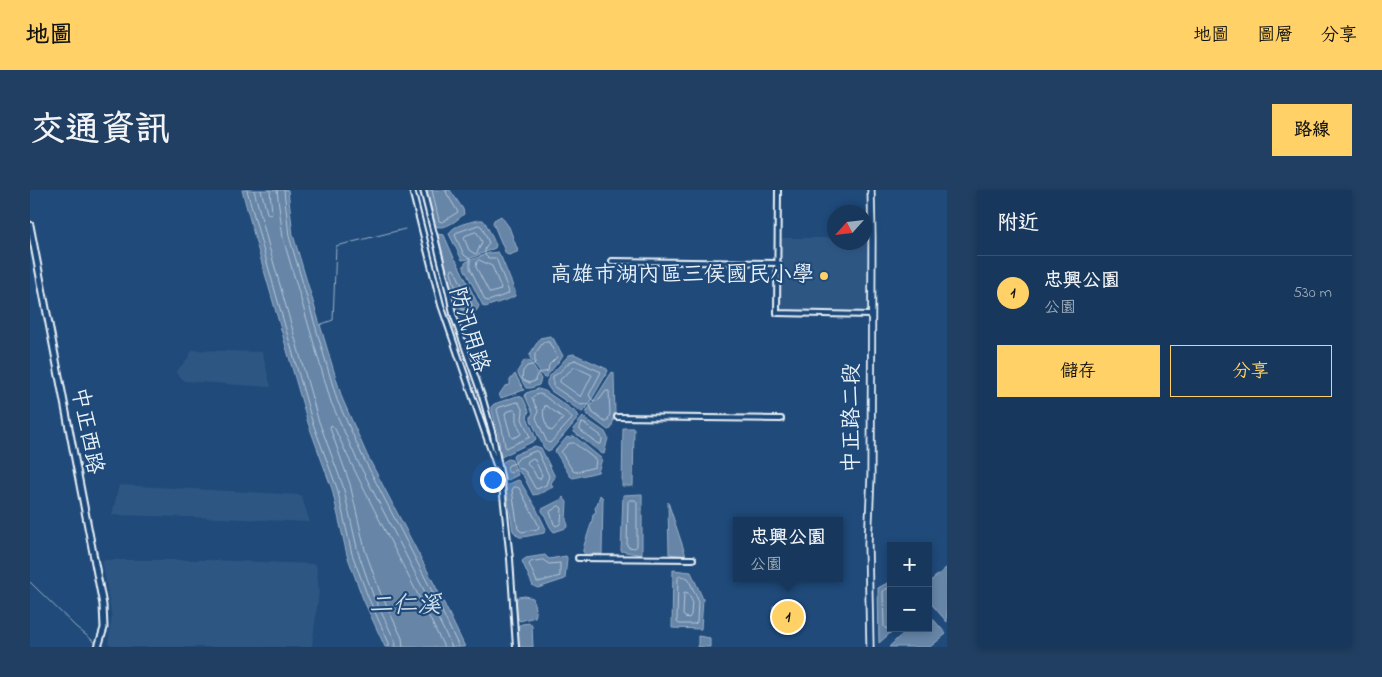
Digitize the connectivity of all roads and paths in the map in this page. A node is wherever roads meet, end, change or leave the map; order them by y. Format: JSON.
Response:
{"nodes":[{"id":1,"x":412,"y":190,"type":"edge"},
{"id":2,"x":423,"y":190,"type":"edge"},
{"id":3,"x":778,"y":190,"type":"edge"},
{"id":4,"x":872,"y":190,"type":"edge"},
{"id":5,"x":30,"y":225,"type":"edge"},
{"id":6,"x":612,"y":261,"type":"dead end"},
{"id":7,"x":778,"y":263,"type":"junction"},
{"id":8,"x":871,"y":314,"type":"junction"},
{"id":9,"x":617,"y":417,"type":"dead end"},
{"id":10,"x":781,"y":419,"type":"dead end"},
{"id":11,"x":501,"y":477,"type":"junction"},
{"id":12,"x":578,"y":558,"type":"dead end"},
{"id":13,"x":693,"y":559,"type":"dead end"},
{"id":14,"x":99,"y":645,"type":"edge"},
{"id":15,"x":516,"y":647,"type":"edge"},
{"id":16,"x":870,"y":647,"type":"edge"}],
"edges":[{"from":1,"to":11,"type":"street","name":"防汛用路"},
{"from":2,"to":11,"type":"street"},
{"from":3,"to":7,"type":"street"},
{"from":4,"to":8,"type":"main road","name":"中正路二段"},
{"from":5,"to":14,"type":"street","name":"中正西路"},
{"from":6,"to":7,"type":"street"},
{"from":7,"to":8,"type":"street"},
{"from":8,"to":16,"type":"main road","name":"中正路二段"},
{"from":9,"to":10,"type":"street"},
{"from":11,"to":15,"type":"street"},
{"from":12,"to":13,"type":"street"}]}
